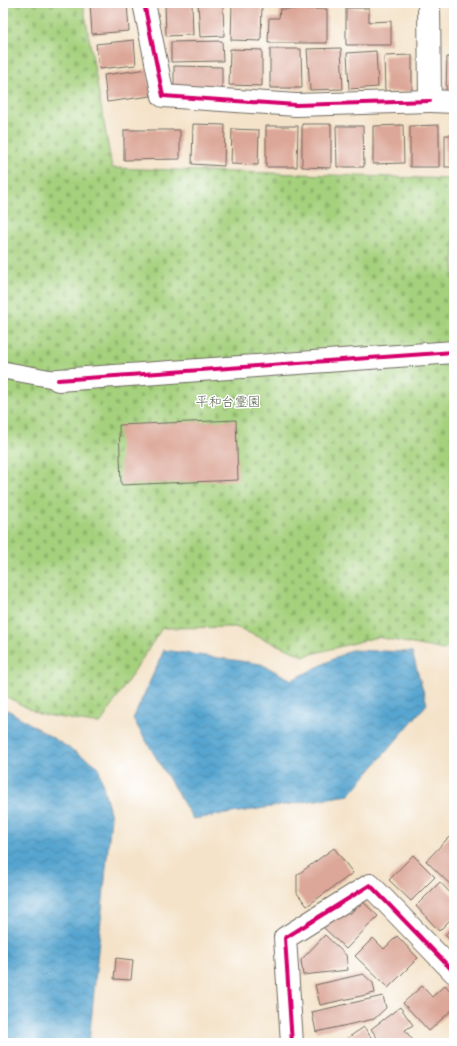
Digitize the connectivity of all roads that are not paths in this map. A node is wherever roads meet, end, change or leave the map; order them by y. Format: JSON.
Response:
{"nodes":[{"id":1,"x":144,"y":3,"type":"edge"},
{"id":2,"x":425,"y":4,"type":"edge"},
{"id":3,"x":430,"y":101,"type":"junction"},
{"id":4,"x":454,"y":102,"type":"edge"},
{"id":5,"x":454,"y":352,"type":"edge"},
{"id":6,"x":3,"y":370,"type":"edge"},
{"id":7,"x":58,"y":380,"type":"joint"},
{"id":8,"x":454,"y":972,"type":"edge"},
{"id":9,"x":292,"y":1043,"type":"edge"}],
"edges":[{"from":1,"to":3,"type":"street"},
{"from":2,"to":3,"type":"street"},
{"from":3,"to":4,"type":"street"},
{"from":5,"to":7,"type":"street"},
{"from":6,"to":7,"type":"lane"},
{"from":8,"to":9,"type":"street"}]}
